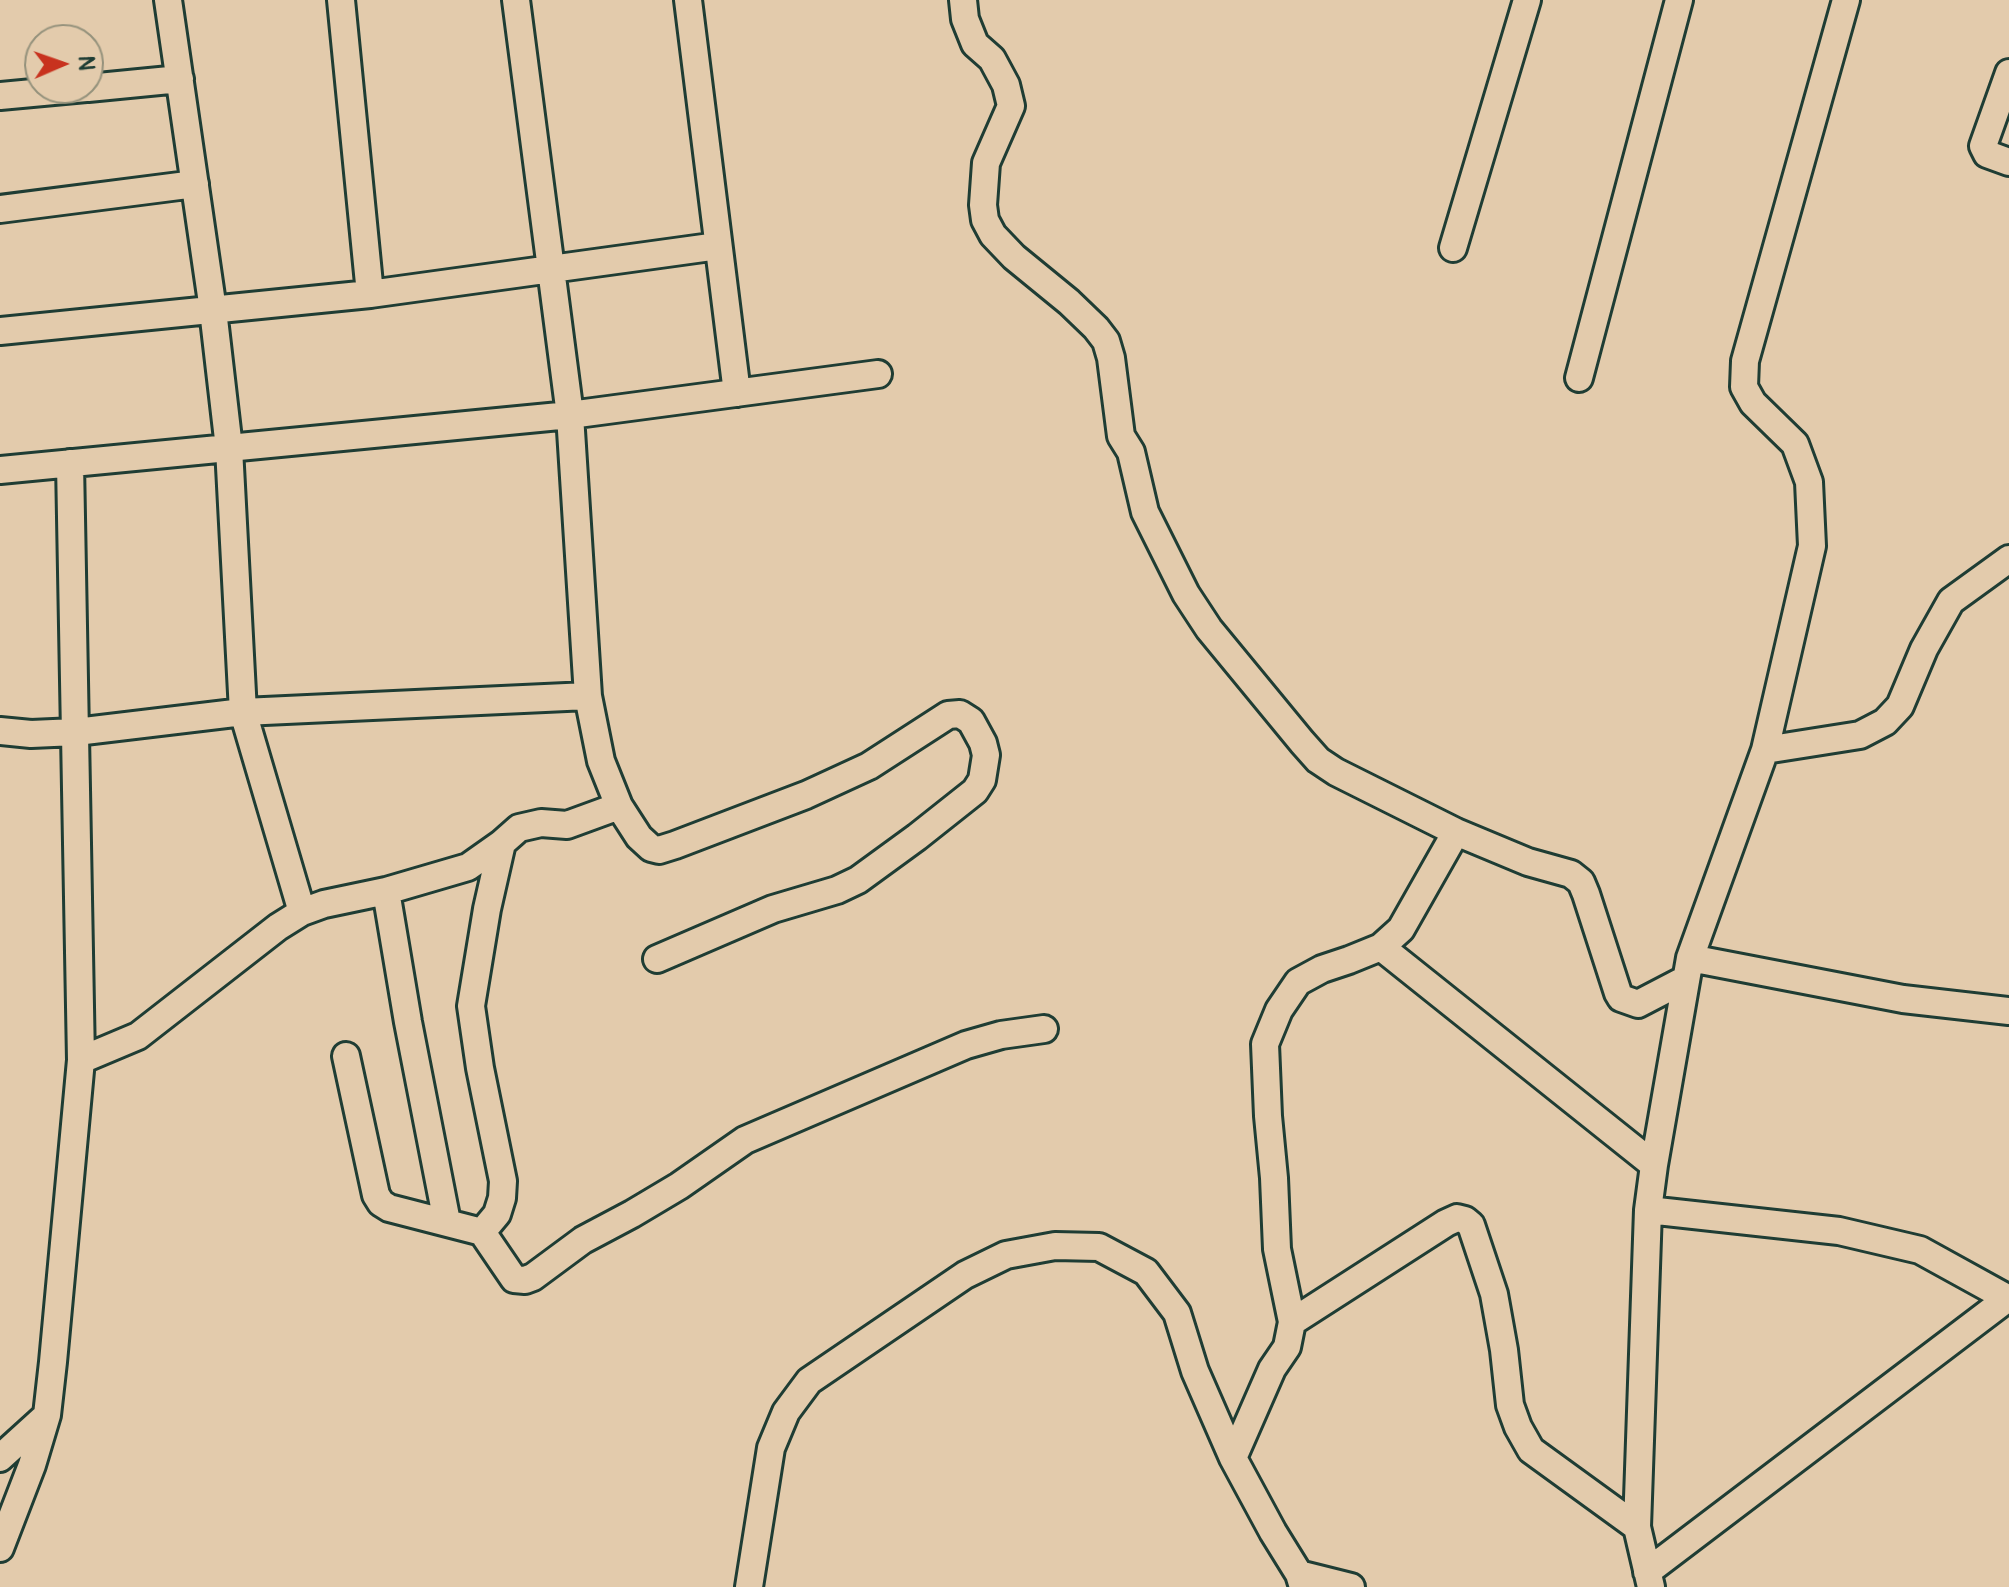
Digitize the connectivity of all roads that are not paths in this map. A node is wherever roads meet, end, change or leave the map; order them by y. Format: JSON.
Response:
{"nodes":[{"id":1,"x":168,"y":0,"type":"edge"},
{"id":2,"x":341,"y":0,"type":"edge"},
{"id":3,"x":516,"y":0,"type":"edge"},
{"id":4,"x":688,"y":0,"type":"edge"},
{"id":5,"x":963,"y":0,"type":"edge"},
{"id":6,"x":1527,"y":0,"type":"edge"},
{"id":7,"x":1679,"y":0,"type":"edge"},
{"id":8,"x":1846,"y":0,"type":"edge"},
{"id":9,"x":2009,"y":73,"type":"edge"},
{"id":10,"x":180,"y":79,"type":"junction"},
{"id":11,"x":104,"y":86,"type":"edge"},
{"id":12,"x":24,"y":94,"type":"edge"},
{"id":13,"x":0,"y":96,"type":"edge"},
{"id":14,"x":2009,"y":162,"type":"edge"},
{"id":15,"x":195,"y":184,"type":"junction"},
{"id":16,"x":0,"y":209,"type":"edge"},
{"id":17,"x":718,"y":246,"type":"junction"},
{"id":18,"x":1453,"y":248,"type":"dead end"},
{"id":19,"x":553,"y":269,"type":"junction"},
{"id":20,"x":370,"y":294,"type":"junction"},
{"id":21,"x":213,"y":310,"type":"junction"},
{"id":22,"x":0,"y":331,"type":"edge"},
{"id":23,"x":878,"y":374,"type":"dead end"},
{"id":24,"x":1579,"y":378,"type":"dead end"},
{"id":25,"x":737,"y":393,"type":"junction"},
{"id":26,"x":570,"y":415,"type":"junction"},
{"id":27,"x":229,"y":448,"type":"junction"},
{"id":28,"x":70,"y":463,"type":"junction"},
{"id":29,"x":0,"y":470,"type":"edge"},
{"id":30,"x":2009,"y":559,"type":"edge"},
{"id":31,"x":588,"y":696,"type":"junction"},
{"id":32,"x":243,"y":712,"type":"junction"},
{"id":33,"x":0,"y":731,"type":"edge"},
{"id":34,"x":76,"y":732,"type":"junction"},
{"id":35,"x":1765,"y":750,"type":"junction"},
{"id":36,"x":619,"y":806,"type":"junction"},
{"id":37,"x":1456,"y":832,"type":"junction"},
{"id":38,"x":502,"y":843,"type":"junction"},
{"id":39,"x":386,"y":891,"type":"junction"},
{"id":40,"x":302,"y":912,"type":"junction"},
{"id":41,"x":1381,"y":947,"type":"junction"},
{"id":42,"x":657,"y":959,"type":"dead end"},
{"id":43,"x":1688,"y":968,"type":"junction"},
{"id":44,"x":2009,"y":1011,"type":"edge"},
{"id":45,"x":1044,"y":1029,"type":"dead end"},
{"id":46,"x":346,"y":1056,"type":"dead end"},
{"id":47,"x":81,"y":1060,"type":"junction"},
{"id":48,"x":1654,"y":1165,"type":"junction"},
{"id":49,"x":1648,"y":1210,"type":"junction"},
{"id":50,"x":447,"y":1222,"type":"junction"},
{"id":51,"x":482,"y":1232,"type":"junction"},
{"id":52,"x":2009,"y":1299,"type":"edge"},
{"id":53,"x":1292,"y":1322,"type":"junction"},
{"id":54,"x":47,"y":1415,"type":"junction"},
{"id":55,"x":0,"y":1458,"type":"edge"},
{"id":56,"x":1233,"y":1458,"type":"junction"},
{"id":57,"x":1637,"y":1527,"type":"junction"},
{"id":58,"x":0,"y":1548,"type":"edge"},
{"id":59,"x":1649,"y":1579,"type":"edge"},
{"id":60,"x":1301,"y":1581,"type":"edge"},
{"id":61,"x":749,"y":1587,"type":"edge"},
{"id":62,"x":1351,"y":1587,"type":"edge"}],
"edges":[{"from":1,"to":10,"type":"street"},
{"from":2,"to":20,"type":"street"},
{"from":3,"to":19,"type":"street"},
{"from":4,"to":17,"type":"street"},
{"from":5,"to":37,"type":"street"},
{"from":6,"to":18,"type":"street"},
{"from":7,"to":24,"type":"street"},
{"from":8,"to":35,"type":"street"},
{"from":9,"to":14,"type":"street"},
{"from":10,"to":11,"type":"street"},
{"from":10,"to":15,"type":"street"},
{"from":12,"to":13,"type":"street"},
{"from":15,"to":16,"type":"street"},
{"from":15,"to":21,"type":"street"},
{"from":17,"to":19,"type":"street"},
{"from":17,"to":25,"type":"street"},
{"from":19,"to":20,"type":"street"},
{"from":19,"to":26,"type":"street"},
{"from":20,"to":21,"type":"street"},
{"from":21,"to":22,"type":"street"},
{"from":21,"to":27,"type":"street"},
{"from":23,"to":25,"type":"street"},
{"from":25,"to":26,"type":"street"},
{"from":26,"to":27,"type":"street"},
{"from":26,"to":31,"type":"street"},
{"from":27,"to":28,"type":"street"},
{"from":27,"to":32,"type":"street"},
{"from":28,"to":29,"type":"street"},
{"from":28,"to":34,"type":"street"},
{"from":30,"to":35,"type":"street"},
{"from":31,"to":32,"type":"street"},
{"from":31,"to":36,"type":"street"},
{"from":32,"to":34,"type":"street"},
{"from":32,"to":40,"type":"street"},
{"from":33,"to":34,"type":"street"},
{"from":34,"to":47,"type":"street"},
{"from":35,"to":43,"type":"street"},
{"from":36,"to":38,"type":"street"},
{"from":36,"to":42,"type":"street"},
{"from":37,"to":41,"type":"street"},
{"from":37,"to":43,"type":"street"},
{"from":38,"to":39,"type":"street"},
{"from":38,"to":51,"type":"street"},
{"from":39,"to":40,"type":"street"},
{"from":39,"to":50,"type":"street"},
{"from":40,"to":47,"type":"street"},
{"from":41,"to":48,"type":"street"},
{"from":41,"to":53,"type":"street"},
{"from":43,"to":44,"type":"street"},
{"from":43,"to":48,"type":"street"},
{"from":45,"to":51,"type":"street"},
{"from":46,"to":50,"type":"street"},
{"from":47,"to":54,"type":"street"},
{"from":48,"to":49,"type":"street"},
{"from":49,"to":52,"type":"street"},
{"from":49,"to":57,"type":"street"},
{"from":50,"to":51,"type":"street"},
{"from":52,"to":59,"type":"street"},
{"from":53,"to":56,"type":"street"},
{"from":53,"to":57,"type":"street"},
{"from":54,"to":55,"type":"street"},
{"from":54,"to":58,"type":"street"},
{"from":56,"to":60,"type":"street"},
{"from":56,"to":61,"type":"street"},
{"from":57,"to":59,"type":"street"},
{"from":60,"to":62,"type":"street"}]}
